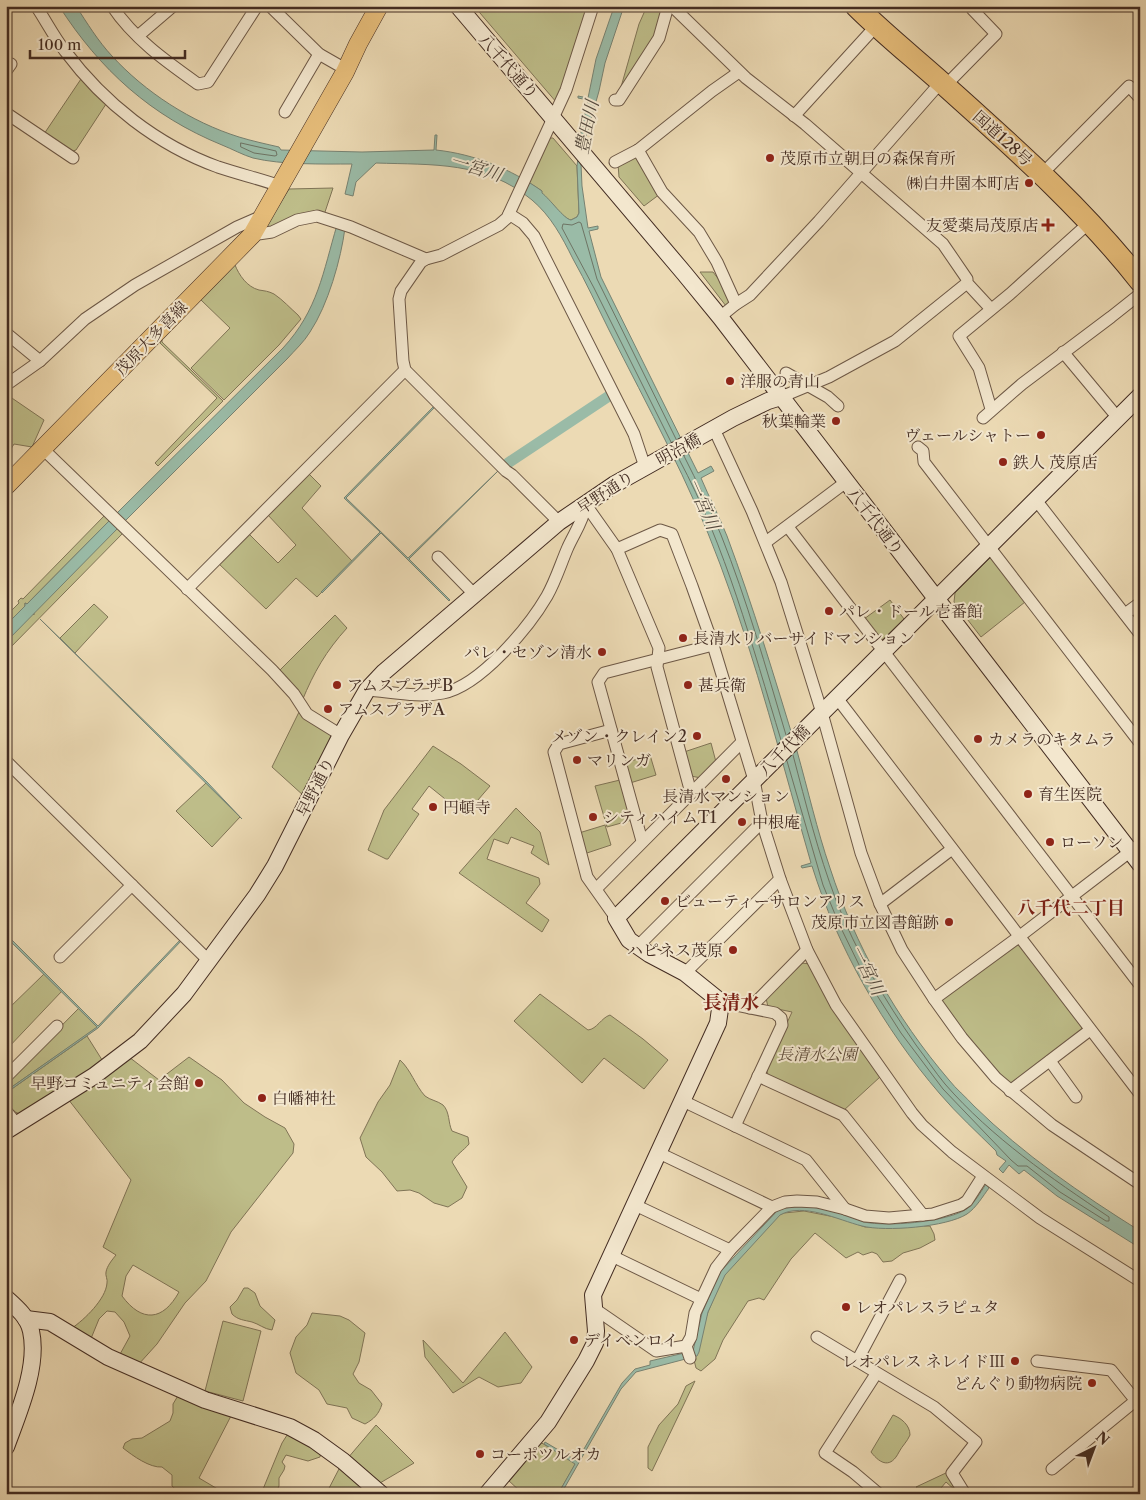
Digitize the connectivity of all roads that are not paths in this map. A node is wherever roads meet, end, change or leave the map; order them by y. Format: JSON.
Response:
{"nodes":[{"id":1,"x":36,"y":6,"type":"edge"},
{"id":2,"x":112,"y":6,"type":"edge"},
{"id":3,"x":173,"y":6,"type":"edge"},
{"id":4,"x":257,"y":6,"type":"edge"},
{"id":5,"x":270,"y":6,"type":"edge"},
{"id":6,"x":369,"y":6,"type":"edge"},
{"id":7,"x":379,"y":6,"type":"edge"},
{"id":8,"x":458,"y":6,"type":"edge"},
{"id":9,"x":592,"y":6,"type":"edge"},
{"id":10,"x":668,"y":6,"type":"edge"},
{"id":11,"x":672,"y":6,"type":"edge"},
{"id":12,"x":856,"y":6,"type":"edge"},
{"id":13,"x":972,"y":9,"type":"dead end"},
{"id":14,"x":876,"y":26,"type":"junction"},
{"id":15,"x":138,"y":36,"type":"junction"},
{"id":16,"x":358,"y":44,"type":"junction"},
{"id":17,"x":319,"y":54,"type":"junction"},
{"id":18,"x":346,"y":70,"type":"junction"},
{"id":19,"x":739,"y":72,"type":"junction"},
{"id":20,"x":943,"y":84,"type":"junction"},
{"id":21,"x":1140,"y":98,"type":"edge"},
{"id":22,"x":615,"y":100,"type":"dead end"},
{"id":23,"x":285,"y":112,"type":"dead end"},
{"id":24,"x":6,"y":114,"type":"edge"},
{"id":25,"x":794,"y":116,"type":"junction"},
{"id":26,"x":557,"y":122,"type":"junction"},
{"id":27,"x":638,"y":150,"type":"junction"},
{"id":28,"x":73,"y":158,"type":"dead end"},
{"id":29,"x":615,"y":162,"type":"dead end"},
{"id":30,"x":862,"y":173,"type":"junction"},
{"id":31,"x":1042,"y":174,"type":"junction"},
{"id":32,"x":282,"y":183,"type":"junction"},
{"id":33,"x":509,"y":213,"type":"junction"},
{"id":34,"x":263,"y":215,"type":"junction"},
{"id":35,"x":1090,"y":222,"type":"junction"},
{"id":36,"x":252,"y":235,"type":"junction"},
{"id":37,"x":426,"y":259,"type":"junction"},
{"id":38,"x":1140,"y":281,"type":"edge"},
{"id":39,"x":967,"y":283,"type":"junction"},
{"id":40,"x":1140,"y":294,"type":"edge"},
{"id":41,"x":736,"y":304,"type":"junction"},
{"id":42,"x":991,"y":309,"type":"junction"},
{"id":43,"x":720,"y":317,"type":"junction"},
{"id":44,"x":6,"y":333,"type":"edge"},
{"id":45,"x":1063,"y":352,"type":"junction"},
{"id":46,"x":40,"y":361,"type":"junction"},
{"id":47,"x":406,"y":370,"type":"junction"},
{"id":48,"x":786,"y":373,"type":"dead end"},
{"id":49,"x":6,"y":385,"type":"edge"},
{"id":50,"x":808,"y":386,"type":"junction"},
{"id":51,"x":1140,"y":396,"type":"edge"},
{"id":52,"x":781,"y":397,"type":"junction"},
{"id":53,"x":838,"y":406,"type":"dead end"},
{"id":54,"x":1118,"y":418,"type":"junction"},
{"id":55,"x":711,"y":431,"type":"junction"},
{"id":56,"x":918,"y":447,"type":"dead end"},
{"id":57,"x":43,"y":449,"type":"junction"},
{"id":58,"x":647,"y":466,"type":"junction"},
{"id":59,"x":846,"y":482,"type":"junction"},
{"id":60,"x":6,"y":486,"type":"edge"},
{"id":61,"x":1036,"y":500,"type":"junction"},
{"id":62,"x":586,"y":505,"type":"junction"},
{"id":63,"x":559,"y":522,"type":"junction"},
{"id":64,"x":788,"y":527,"type":"junction"},
{"id":65,"x":766,"y":542,"type":"junction"},
{"id":66,"x":988,"y":546,"type":"junction"},
{"id":67,"x":617,"y":549,"type":"junction"},
{"id":68,"x":438,"y":557,"type":"dead end"},
{"id":69,"x":187,"y":589,"type":"junction"},
{"id":70,"x":474,"y":594,"type":"junction"},
{"id":71,"x":936,"y":599,"type":"junction"},
{"id":72,"x":1140,"y":603,"type":"edge"},
{"id":73,"x":1125,"y":614,"type":"junction"},
{"id":74,"x":1140,"y":634,"type":"edge"},
{"id":75,"x":713,"y":646,"type":"junction"},
{"id":76,"x":883,"y":652,"type":"junction"},
{"id":77,"x":659,"y":659,"type":"junction"},
{"id":78,"x":367,"y":690,"type":"junction"},
{"id":79,"x":837,"y":698,"type":"junction"},
{"id":80,"x":818,"y":717,"type":"junction"},
{"id":81,"x":611,"y":730,"type":"junction"},
{"id":82,"x":340,"y":735,"type":"junction"},
{"id":83,"x":742,"y":742,"type":"junction"},
{"id":84,"x":1140,"y":744,"type":"edge"},
{"id":85,"x":6,"y":761,"type":"edge"},
{"id":86,"x":758,"y":777,"type":"junction"},
{"id":87,"x":692,"y":793,"type":"junction"},
{"id":88,"x":762,"y":822,"type":"junction"},
{"id":89,"x":642,"y":840,"type":"junction"},
{"id":90,"x":952,"y":849,"type":"junction"},
{"id":91,"x":1137,"y":853,"type":"edge"},
{"id":92,"x":780,"y":879,"type":"junction"},
{"id":93,"x":132,"y":885,"type":"junction"},
{"id":94,"x":596,"y":889,"type":"junction"},
{"id":95,"x":1072,"y":896,"type":"junction"},
{"id":96,"x":880,"y":904,"type":"junction"},
{"id":97,"x":616,"y":918,"type":"junction"},
{"id":98,"x":1020,"y":936,"type":"junction"},
{"id":99,"x":638,"y":946,"type":"junction"},
{"id":100,"x":807,"y":950,"type":"junction"},
{"id":101,"x":60,"y":957,"type":"dead end"},
{"id":102,"x":208,"y":960,"type":"junction"},
{"id":103,"x":685,"y":973,"type":"junction"},
{"id":104,"x":1140,"y":985,"type":"edge"},
{"id":105,"x":934,"y":999,"type":"junction"},
{"id":106,"x":721,"y":1002,"type":"junction"},
{"id":107,"x":750,"y":1008,"type":"junction"},
{"id":108,"x":57,"y":1026,"type":"dead end"},
{"id":109,"x":1090,"y":1030,"type":"junction"},
{"id":110,"x":1050,"y":1061,"type":"junction"},
{"id":111,"x":758,"y":1076,"type":"junction"},
{"id":112,"x":6,"y":1077,"type":"edge"},
{"id":113,"x":1010,"y":1091,"type":"junction"},
{"id":114,"x":1140,"y":1094,"type":"edge"},
{"id":115,"x":1076,"y":1097,"type":"dead end"},
{"id":116,"x":684,"y":1102,"type":"junction"},
{"id":117,"x":10,"y":1122,"type":"edge"},
{"id":118,"x":735,"y":1126,"type":"junction"},
{"id":119,"x":659,"y":1154,"type":"junction"},
{"id":120,"x":983,"y":1176,"type":"junction"},
{"id":121,"x":1140,"y":1184,"type":"edge"},
{"id":122,"x":635,"y":1205,"type":"junction"},
{"id":123,"x":772,"y":1207,"type":"junction"},
{"id":124,"x":845,"y":1209,"type":"junction"},
{"id":125,"x":923,"y":1215,"type":"junction"},
{"id":126,"x":730,"y":1250,"type":"junction"},
{"id":127,"x":612,"y":1256,"type":"junction"},
{"id":128,"x":900,"y":1280,"type":"dead end"},
{"id":129,"x":1140,"y":1280,"type":"edge"},
{"id":130,"x":6,"y":1298,"type":"edge"},
{"id":131,"x":701,"y":1298,"type":"junction"},
{"id":132,"x":595,"y":1309,"type":"junction"},
{"id":133,"x":26,"y":1319,"type":"junction"},
{"id":134,"x":818,"y":1337,"type":"dead end"},
{"id":135,"x":857,"y":1361,"type":"junction"},
{"id":136,"x":1037,"y":1361,"type":"dead end"},
{"id":137,"x":876,"y":1374,"type":"junction"},
{"id":138,"x":1138,"y":1401,"type":"edge"},
{"id":139,"x":6,"y":1447,"type":"edge"},
{"id":140,"x":1052,"y":1469,"type":"dead end"},
{"id":141,"x":1140,"y":1490,"type":"edge"},
{"id":142,"x":878,"y":1493,"type":"edge"},
{"id":143,"x":381,"y":1494,"type":"edge"},
{"id":144,"x":487,"y":1494,"type":"edge"},
{"id":145,"x":965,"y":1494,"type":"edge"},
{"id":146,"x":1135,"y":1494,"type":"edge"}],
"edges":[{"from":1,"to":32,"type":"street"},
{"from":2,"to":15,"type":"street"},
{"from":3,"to":15,"type":"street"},
{"from":4,"to":15,"type":"street"},
{"from":5,"to":17,"type":"street"},
{"from":6,"to":16,"type":"main road"},
{"from":7,"to":16,"type":"main road"},
{"from":8,"to":26,"type":"street","name":"八千代通り"},
{"from":9,"to":26,"type":"street"},
{"from":10,"to":22,"type":"street"},
{"from":11,"to":19,"type":"street"},
{"from":12,"to":14,"type":"highway","name":"国道128号"},
{"from":13,"to":20,"type":"street"},
{"from":14,"to":20,"type":"highway","name":"国道128号"},
{"from":14,"to":25,"type":"street"},
{"from":16,"to":18,"type":"main road"},
{"from":17,"to":18,"type":"street"},
{"from":17,"to":23,"type":"street"},
{"from":18,"to":32,"type":"main road","name":"茂原大多喜線"},
{"from":19,"to":25,"type":"street"},
{"from":19,"to":27,"type":"street"},
{"from":20,"to":30,"type":"street"},
{"from":20,"to":31,"type":"highway","name":"国道128号"},
{"from":21,"to":31,"type":"street"},
{"from":24,"to":28,"type":"street"},
{"from":25,"to":30,"type":"street"},
{"from":26,"to":33,"type":"street"},
{"from":26,"to":43,"type":"street","name":"八千代通り"},
{"from":27,"to":29,"type":"street"},
{"from":27,"to":41,"type":"street"},
{"from":30,"to":39,"type":"street"},
{"from":30,"to":41,"type":"street"},
{"from":31,"to":35,"type":"highway","name":"国道128号"},
{"from":32,"to":34,"type":"main road","name":"茂原大多喜線"},
{"from":33,"to":37,"type":"street"},
{"from":33,"to":58,"type":"street"},
{"from":34,"to":36,"type":"main road","name":"茂原大多喜線"},
{"from":34,"to":46,"type":"street"},
{"from":35,"to":38,"type":"highway","name":"国道128号"},
{"from":35,"to":42,"type":"street"},
{"from":36,"to":37,"type":"street"},
{"from":36,"to":57,"type":"main road","name":"茂原大多喜線"},
{"from":37,"to":47,"type":"street"},
{"from":39,"to":42,"type":"street"},
{"from":39,"to":50,"type":"street"},
{"from":40,"to":45,"type":"street"},
{"from":41,"to":43,"type":"street"},
{"from":42,"to":45,"type":"street"},
{"from":43,"to":52,"type":"street","name":"八千代通り"},
{"from":44,"to":46,"type":"street"},
{"from":45,"to":54,"type":"street"},
{"from":46,"to":49,"type":"street"},
{"from":47,"to":63,"type":"street"},
{"from":47,"to":69,"type":"street"},
{"from":48,"to":50,"type":"street"},
{"from":50,"to":52,"type":"street"},
{"from":50,"to":53,"type":"street"},
{"from":51,"to":54,"type":"street","name":"八千代橋"},
{"from":52,"to":55,"type":"street"},
{"from":52,"to":59,"type":"street","name":"八千代通り"},
{"from":54,"to":61,"type":"street","name":"八千代橋"},
{"from":55,"to":58,"type":"street","name":"明治橋"},
{"from":55,"to":65,"type":"street"},
{"from":56,"to":66,"type":"street"},
{"from":57,"to":60,"type":"main road","name":"茂原大多喜線"},
{"from":57,"to":69,"type":"street"},
{"from":58,"to":62,"type":"street","name":"早野通り"},
{"from":59,"to":64,"type":"street"},
{"from":59,"to":71,"type":"street","name":"八千代通り"},
{"from":61,"to":66,"type":"street","name":"八千代橋"},
{"from":61,"to":73,"type":"street"},
{"from":62,"to":63,"type":"street","name":"早野通り"},
{"from":62,"to":67,"type":"street"},
{"from":62,"to":78,"type":"street"},
{"from":63,"to":70,"type":"street","name":"早野通り"},
{"from":64,"to":65,"type":"street"},
{"from":64,"to":76,"type":"street"},
{"from":65,"to":80,"type":"street"},
{"from":66,"to":71,"type":"street","name":"八千代橋"},
{"from":66,"to":84,"type":"street"},
{"from":67,"to":75,"type":"street"},
{"from":67,"to":77,"type":"street"},
{"from":68,"to":70,"type":"street"},
{"from":69,"to":82,"type":"street"},
{"from":70,"to":78,"type":"street","name":"早野通り"},
{"from":71,"to":76,"type":"street","name":"八千代橋"},
{"from":71,"to":91,"type":"street","name":"八千代通り"},
{"from":72,"to":73,"type":"street"},
{"from":73,"to":74,"type":"street"},
{"from":75,"to":77,"type":"street"},
{"from":75,"to":83,"type":"street"},
{"from":76,"to":79,"type":"street","name":"八千代橋"},
{"from":76,"to":95,"type":"street"},
{"from":77,"to":81,"type":"street"},
{"from":77,"to":87,"type":"street"},
{"from":78,"to":82,"type":"street","name":"早野通り"},
{"from":79,"to":80,"type":"street","name":"八千代橋"},
{"from":79,"to":90,"type":"street"},
{"from":80,"to":86,"type":"street","name":"八千代橋"},
{"from":80,"to":96,"type":"street"},
{"from":81,"to":89,"type":"street"},
{"from":81,"to":94,"type":"street"},
{"from":82,"to":102,"type":"street","name":"早野通り"},
{"from":83,"to":86,"type":"street"},
{"from":83,"to":87,"type":"street"},
{"from":85,"to":93,"type":"street"},
{"from":86,"to":88,"type":"street"},
{"from":86,"to":97,"type":"street","name":"八千代橋"},
{"from":87,"to":89,"type":"street"},
{"from":88,"to":92,"type":"street"},
{"from":88,"to":99,"type":"street"},
{"from":89,"to":94,"type":"street"},
{"from":90,"to":96,"type":"street"},
{"from":90,"to":98,"type":"street"},
{"from":91,"to":95,"type":"street"},
{"from":92,"to":100,"type":"street"},
{"from":92,"to":103,"type":"street"},
{"from":93,"to":101,"type":"street"},
{"from":93,"to":102,"type":"street"},
{"from":94,"to":97,"type":"street"},
{"from":95,"to":98,"type":"street"},
{"from":95,"to":104,"type":"street"},
{"from":96,"to":105,"type":"street"},
{"from":97,"to":99,"type":"street"},
{"from":98,"to":105,"type":"street"},
{"from":98,"to":109,"type":"street"},
{"from":99,"to":103,"type":"street"},
{"from":100,"to":107,"type":"street"},
{"from":100,"to":120,"type":"street"},
{"from":102,"to":117,"type":"street","name":"早野通り"},
{"from":103,"to":106,"type":"street"},
{"from":105,"to":113,"type":"street"},
{"from":106,"to":107,"type":"street"},
{"from":106,"to":116,"type":"street"},
{"from":107,"to":111,"type":"street"},
{"from":108,"to":112,"type":"street"},
{"from":109,"to":110,"type":"street"},
{"from":109,"to":114,"type":"street"},
{"from":110,"to":113,"type":"street"},
{"from":110,"to":115,"type":"street"},
{"from":111,"to":118,"type":"street"},
{"from":111,"to":125,"type":"street"},
{"from":113,"to":121,"type":"street"},
{"from":116,"to":118,"type":"street"},
{"from":116,"to":119,"type":"street"},
{"from":118,"to":124,"type":"street"},
{"from":119,"to":122,"type":"street"},
{"from":119,"to":123,"type":"street"},
{"from":120,"to":125,"type":"street"},
{"from":120,"to":129,"type":"street"},
{"from":122,"to":126,"type":"street"},
{"from":122,"to":127,"type":"street"},
{"from":123,"to":124,"type":"street"},
{"from":123,"to":126,"type":"street"},
{"from":124,"to":125,"type":"street"},
{"from":126,"to":131,"type":"street"},
{"from":127,"to":131,"type":"street"},
{"from":127,"to":132,"type":"street"},
{"from":128,"to":135,"type":"street"},
{"from":130,"to":133,"type":"street"},
{"from":131,"to":132,"type":"street"},
{"from":132,"to":144,"type":"street"},
{"from":133,"to":139,"type":"street"},
{"from":133,"to":143,"type":"street"},
{"from":134,"to":135,"type":"street"},
{"from":135,"to":137,"type":"street"},
{"from":136,"to":138,"type":"street"},
{"from":137,"to":142,"type":"street"},
{"from":137,"to":145,"type":"street"},
{"from":138,"to":140,"type":"street"},
{"from":141,"to":146,"type":"street"}]}
